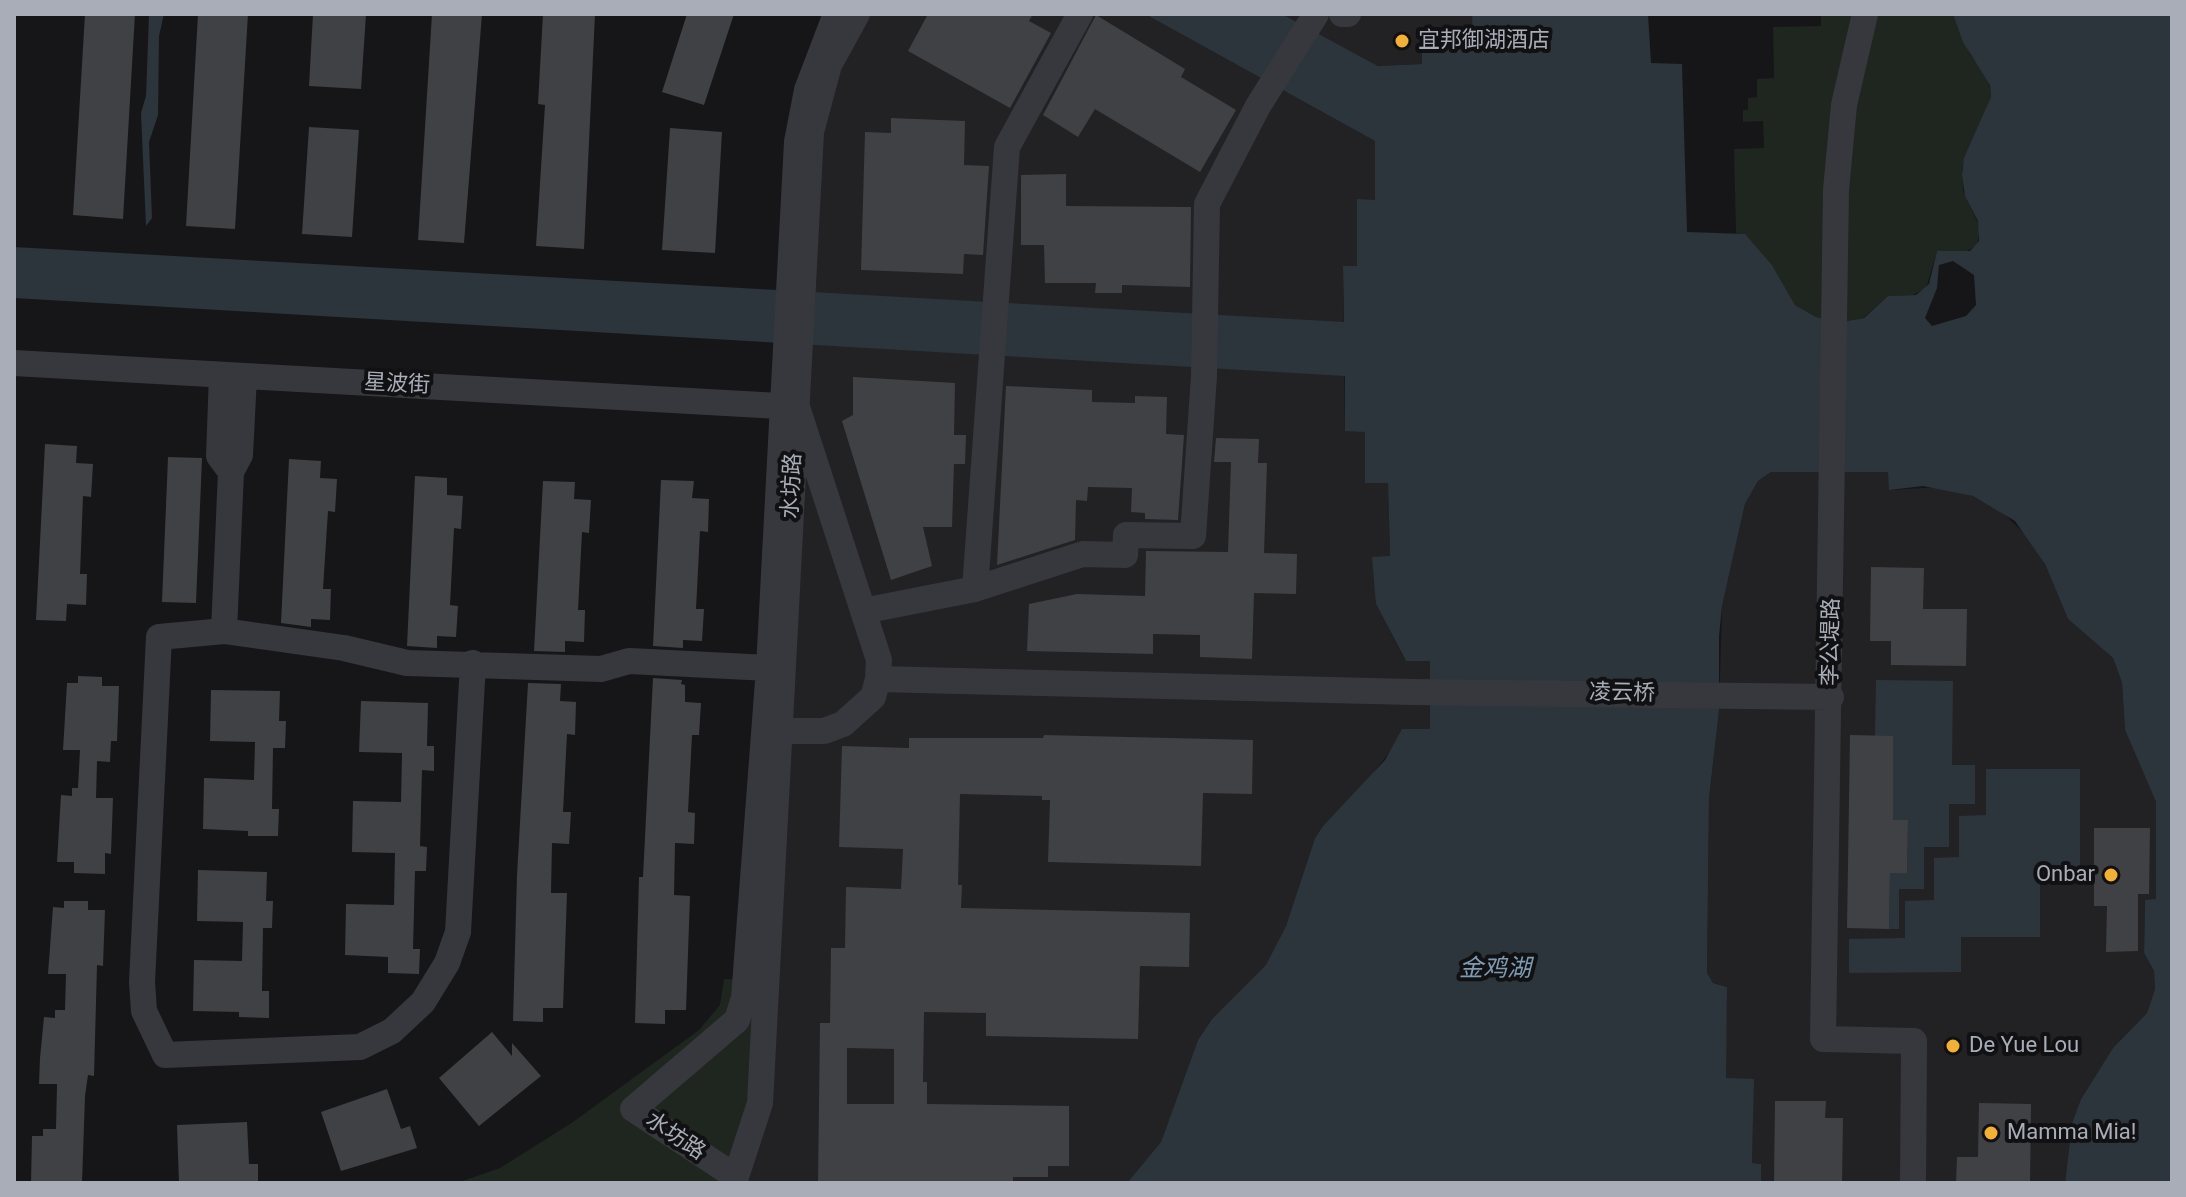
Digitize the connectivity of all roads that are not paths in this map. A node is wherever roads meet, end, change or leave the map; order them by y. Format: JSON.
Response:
{"nodes":[{"id":1,"x":836,"y":14,"type":"edge"},
{"id":2,"x":857,"y":14,"type":"edge"},
{"id":3,"x":1080,"y":14,"type":"edge"},
{"id":4,"x":1316,"y":14,"type":"edge"},
{"id":5,"x":1865,"y":14,"type":"edge"},
{"id":6,"x":796,"y":274,"type":"junction"},
{"id":7,"x":14,"y":363,"type":"edge"},
{"id":8,"x":233,"y":375,"type":"junction"},
{"id":9,"x":789,"y":407,"type":"junction"},
{"id":10,"x":975,"y":589,"type":"junction"},
{"id":11,"x":863,"y":611,"type":"junction"},
{"id":12,"x":224,"y":631,"type":"junction"},
{"id":13,"x":473,"y":663,"type":"junction"},
{"id":14,"x":769,"y":668,"type":"junction"},
{"id":15,"x":878,"y":679,"type":"junction"},
{"id":16,"x":1831,"y":697,"type":"junction"},
{"id":17,"x":772,"y":731,"type":"junction"},
{"id":18,"x":1913,"y":1183,"type":"edge"}],
"edges":[{"from":1,"to":6,"type":"street","name":"水坊路"},
{"from":2,"to":6,"type":"street","name":"水坊路"},
{"from":3,"to":10,"type":"street"},
{"from":4,"to":10,"type":"street"},
{"from":5,"to":16,"type":"street","name":"李公堤路"},
{"from":6,"to":9,"type":"street","name":"水坊路"},
{"from":7,"to":8,"type":"street","name":"星波街"},
{"from":8,"to":9,"type":"street","name":"星波街"},
{"from":8,"to":12,"type":"street"},
{"from":9,"to":11,"type":"street"},
{"from":9,"to":14,"type":"street","name":"水坊路"},
{"from":9,"to":17,"type":"street","name":"水坊路"},
{"from":10,"to":11,"type":"street"},
{"from":11,"to":15,"type":"street"},
{"from":12,"to":13,"type":"street"},
{"from":12,"to":13,"type":"street"},
{"from":13,"to":14,"type":"street"},
{"from":14,"to":17,"type":"street","name":"水坊路"},
{"from":15,"to":16,"type":"street","name":"凌云桥"},
{"from":15,"to":17,"type":"street"},
{"from":16,"to":18,"type":"street","name":"李公堤路"},
{"from":17,"to":17,"type":"street","name":"水坊路"}]}
